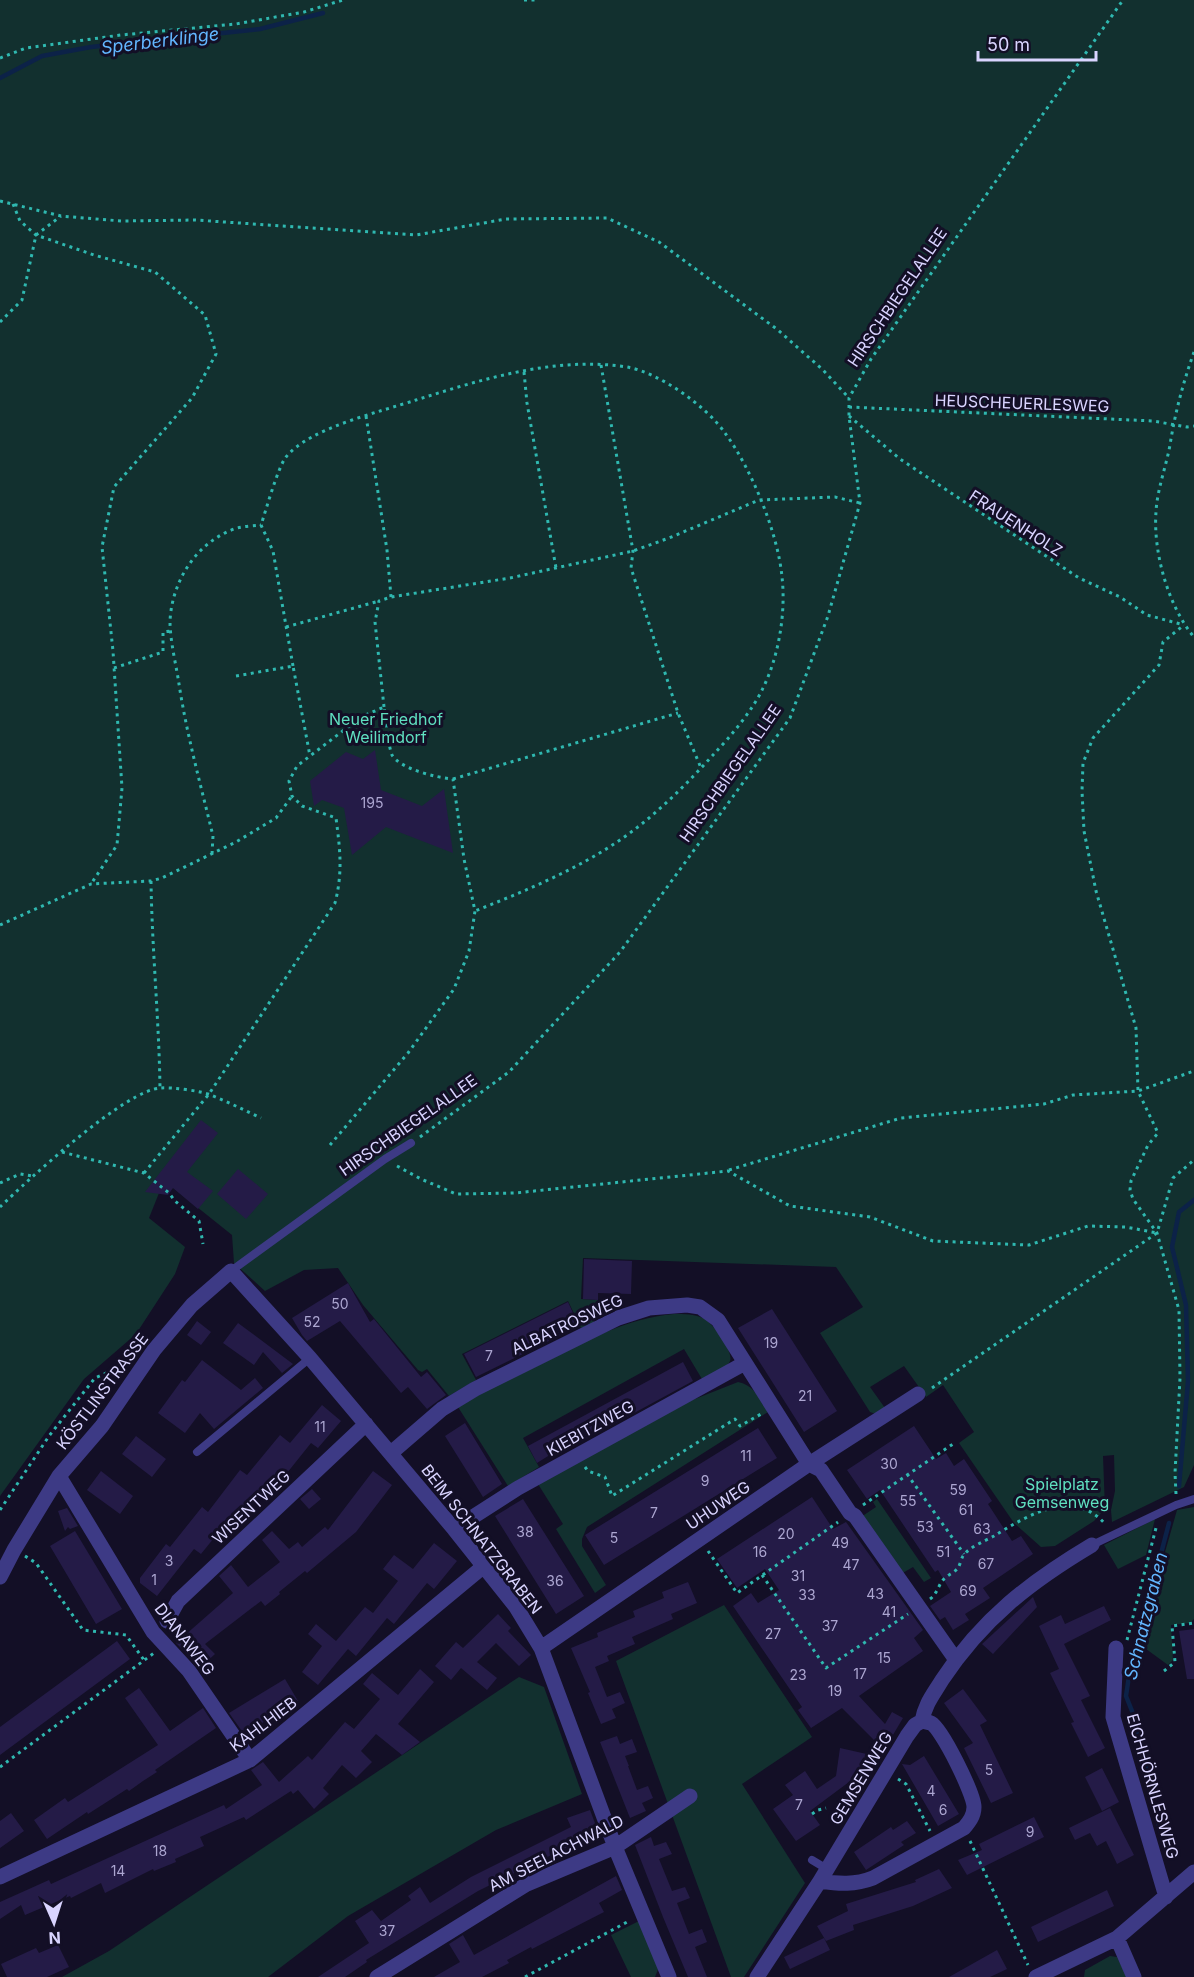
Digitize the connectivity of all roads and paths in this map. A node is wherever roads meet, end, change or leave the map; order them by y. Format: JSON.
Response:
{"nodes":[{"id":1,"x":343,"y":0,"type":"edge"},
{"id":2,"x":524,"y":0,"type":"edge"},
{"id":3,"x":538,"y":0,"type":"edge"},
{"id":4,"x":1123,"y":0,"type":"edge"},
{"id":5,"x":0,"y":58,"type":"edge"},
{"id":6,"x":0,"y":201,"type":"edge"},
{"id":7,"x":13,"y":204,"type":"junction"},
{"id":8,"x":61,"y":216,"type":"junction"},
{"id":9,"x":36,"y":235,"type":"junction"},
{"id":10,"x":0,"y":322,"type":"edge"},
{"id":11,"x":1194,"y":352,"type":"edge"},
{"id":12,"x":601,"y":364,"type":"junction"},
{"id":13,"x":524,"y":371,"type":"junction"},
{"id":14,"x":849,"y":398,"type":"junction"},
{"id":15,"x":849,"y":407,"type":"junction"},
{"id":16,"x":366,"y":416,"type":"junction"},
{"id":17,"x":849,"y":416,"type":"junction"},
{"id":18,"x":1172,"y":425,"type":"junction"},
{"id":19,"x":1194,"y":426,"type":"edge"},
{"id":20,"x":759,"y":500,"type":"junction"},
{"id":21,"x":860,"y":503,"type":"junction"},
{"id":22,"x":261,"y":525,"type":"junction"},
{"id":23,"x":633,"y":550,"type":"junction"},
{"id":24,"x":556,"y":568,"type":"junction"},
{"id":25,"x":391,"y":597,"type":"junction"},
{"id":26,"x":379,"y":601,"type":"junction"},
{"id":27,"x":1184,"y":625,"type":"junction"},
{"id":28,"x":286,"y":627,"type":"junction"},
{"id":29,"x":171,"y":631,"type":"junction"},
{"id":30,"x":1194,"y":637,"type":"edge"},
{"id":31,"x":293,"y":666,"type":"junction"},
{"id":32,"x":114,"y":668,"type":"junction"},
{"id":33,"x":236,"y":676,"type":"dead end"},
{"id":34,"x":384,"y":707,"type":"junction"},
{"id":35,"x":678,"y":713,"type":"junction"},
{"id":36,"x":310,"y":756,"type":"junction"},
{"id":37,"x":701,"y":768,"type":"junction"},
{"id":38,"x":453,"y":779,"type":"junction"},
{"id":39,"x":292,"y":796,"type":"junction"},
{"id":40,"x":212,"y":854,"type":"junction"},
{"id":41,"x":151,"y":881,"type":"junction"},
{"id":42,"x":91,"y":884,"type":"junction"},
{"id":43,"x":475,"y":911,"type":"junction"},
{"id":44,"x":0,"y":925,"type":"edge"},
{"id":45,"x":1194,"y":1071,"type":"edge"},
{"id":46,"x":160,"y":1088,"type":"junction"},
{"id":47,"x":1138,"y":1091,"type":"junction"},
{"id":48,"x":209,"y":1094,"type":"junction"},
{"id":49,"x":261,"y":1118,"type":"dead end"},
{"id":50,"x":411,"y":1143,"type":"joint"},
{"id":51,"x":330,"y":1145,"type":"dead end"},
{"id":52,"x":62,"y":1152,"type":"junction"},
{"id":53,"x":385,"y":1159,"type":"junction"},
{"id":54,"x":1194,"y":1160,"type":"edge"},
{"id":55,"x":728,"y":1171,"type":"junction"},
{"id":56,"x":144,"y":1173,"type":"junction"},
{"id":57,"x":32,"y":1176,"type":"junction"},
{"id":58,"x":0,"y":1183,"type":"edge"},
{"id":59,"x":0,"y":1207,"type":"edge"},
{"id":60,"x":1157,"y":1233,"type":"junction"},
{"id":61,"x":203,"y":1244,"type":"dead end"},
{"id":62,"x":231,"y":1270,"type":"junction"},
{"id":63,"x":310,"y":1358,"type":"junction"},
{"id":64,"x":745,"y":1363,"type":"junction"},
{"id":65,"x":139,"y":1371,"type":"junction"},
{"id":66,"x":918,"y":1394,"type":"joint"},
{"id":67,"x":772,"y":1406,"type":"junction"},
{"id":68,"x":366,"y":1424,"type":"junction"},
{"id":69,"x":953,"y":1444,"type":"dead end"},
{"id":70,"x":196,"y":1452,"type":"dead end"},
{"id":71,"x":391,"y":1453,"type":"junction"},
{"id":72,"x":578,"y":1455,"type":"junction"},
{"id":73,"x":809,"y":1464,"type":"junction"},
{"id":74,"x":908,"y":1474,"type":"junction"},
{"id":75,"x":59,"y":1476,"type":"junction"},
{"id":76,"x":1194,"y":1499,"type":"edge"},
{"id":77,"x":1176,"y":1505,"type":"junction"},
{"id":78,"x":0,"y":1510,"type":"edge"},
{"id":79,"x":850,"y":1513,"type":"junction"},
{"id":80,"x":1160,"y":1513,"type":"junction"},
{"id":81,"x":454,"y":1529,"type":"junction"},
{"id":82,"x":1113,"y":1534,"type":"junction"},
{"id":83,"x":1092,"y":1545,"type":"joint"},
{"id":84,"x":695,"y":1546,"type":"junction"},
{"id":85,"x":14,"y":1550,"type":"junction"},
{"id":86,"x":964,"y":1554,"type":"junction"},
{"id":87,"x":484,"y":1566,"type":"junction"},
{"id":88,"x":762,"y":1575,"type":"junction"},
{"id":89,"x":0,"y":1577,"type":"edge"},
{"id":90,"x":918,"y":1607,"type":"junction"},
{"id":91,"x":167,"y":1621,"type":"dead end"},
{"id":92,"x":1194,"y":1623,"type":"edge"},
{"id":93,"x":165,"y":1645,"type":"junction"},
{"id":94,"x":541,"y":1648,"type":"junction"},
{"id":95,"x":1116,"y":1648,"type":"joint"},
{"id":96,"x":144,"y":1660,"type":"junction"},
{"id":97,"x":956,"y":1660,"type":"junction"},
{"id":98,"x":1164,"y":1671,"type":"dead end"},
{"id":99,"x":922,"y":1721,"type":"junction"},
{"id":100,"x":250,"y":1760,"type":"junction"},
{"id":101,"x":0,"y":1767,"type":"edge"},
{"id":102,"x":886,"y":1771,"type":"junction"},
{"id":103,"x":690,"y":1796,"type":"dead end"},
{"id":104,"x":826,"y":1808,"type":"dead end"},
{"id":105,"x":812,"y":1814,"type":"dead end"},
{"id":106,"x":964,"y":1828,"type":"junction"},
{"id":107,"x":935,"y":1844,"type":"junction"},
{"id":108,"x":615,"y":1847,"type":"junction"},
{"id":109,"x":812,"y":1860,"type":"dead end"},
{"id":110,"x":1194,"y":1872,"type":"edge"},
{"id":111,"x":824,"y":1875,"type":"junction"},
{"id":112,"x":0,"y":1877,"type":"edge"},
{"id":113,"x":1166,"y":1897,"type":"junction"},
{"id":114,"x":642,"y":1913,"type":"junction"},
{"id":115,"x":1117,"y":1938,"type":"junction"},
{"id":116,"x":1032,"y":1972,"type":"edge"},
{"id":117,"x":377,"y":1977,"type":"edge"},
{"id":118,"x":525,"y":1977,"type":"edge"},
{"id":119,"x":669,"y":1977,"type":"edge"},
{"id":120,"x":757,"y":1977,"type":"edge"},
{"id":121,"x":1134,"y":1977,"type":"edge"}],
"edges":[{"from":1,"to":5,"type":"path"},
{"from":2,"to":3,"type":"path"},
{"from":4,"to":14,"type":"path","name":"HIRSCHBIEGELALLEE"},
{"from":6,"to":7,"type":"path"},
{"from":7,"to":8,"type":"path"},
{"from":7,"to":9,"type":"path"},
{"from":8,"to":9,"type":"path"},
{"from":8,"to":14,"type":"path"},
{"from":9,"to":10,"type":"path"},
{"from":9,"to":32,"type":"path"},
{"from":11,"to":18,"type":"path"},
{"from":12,"to":13,"type":"path"},
{"from":12,"to":20,"type":"path"},
{"from":12,"to":23,"type":"path"},
{"from":13,"to":16,"type":"path"},
{"from":13,"to":24,"type":"path"},
{"from":14,"to":15,"type":"path","name":"HIRSCHBIEGELALLEE"},
{"from":15,"to":17,"type":"path","name":"HIRSCHBIEGELALLEE"},
{"from":15,"to":18,"type":"path","name":"HEUSCHEUERLESWEG"},
{"from":16,"to":22,"type":"path"},
{"from":16,"to":25,"type":"path"},
{"from":17,"to":21,"type":"path","name":"HIRSCHBIEGELALLEE"},
{"from":17,"to":27,"type":"path","name":"FRAUENHOLZ"},
{"from":18,"to":19,"type":"path","name":"HEUSCHEUERLESWEG"},
{"from":18,"to":27,"type":"path"},
{"from":20,"to":21,"type":"path"},
{"from":20,"to":23,"type":"path"},
{"from":20,"to":37,"type":"path"},
{"from":21,"to":50,"type":"path","name":"HIRSCHBIEGELALLEE"},
{"from":22,"to":28,"type":"path"},
{"from":22,"to":29,"type":"path"},
{"from":23,"to":24,"type":"path"},
{"from":23,"to":35,"type":"path"},
{"from":24,"to":25,"type":"path"},
{"from":25,"to":26,"type":"path"},
{"from":26,"to":28,"type":"path"},
{"from":26,"to":34,"type":"path"},
{"from":27,"to":30,"type":"path"},
{"from":27,"to":47,"type":"path"},
{"from":28,"to":31,"type":"path"},
{"from":29,"to":32,"type":"path"},
{"from":29,"to":40,"type":"path"},
{"from":31,"to":33,"type":"path"},
{"from":31,"to":36,"type":"path"},
{"from":32,"to":42,"type":"path"},
{"from":34,"to":36,"type":"path"},
{"from":34,"to":38,"type":"path"},
{"from":35,"to":37,"type":"path"},
{"from":35,"to":38,"type":"path"},
{"from":36,"to":39,"type":"path"},
{"from":37,"to":43,"type":"path"},
{"from":38,"to":43,"type":"path"},
{"from":39,"to":40,"type":"path"},
{"from":39,"to":48,"type":"path"},
{"from":40,"to":41,"type":"path"},
{"from":41,"to":42,"type":"path"},
{"from":41,"to":46,"type":"path"},
{"from":42,"to":44,"type":"path"},
{"from":43,"to":51,"type":"path"},
{"from":45,"to":47,"type":"path"},
{"from":46,"to":48,"type":"path"},
{"from":46,"to":52,"type":"path"},
{"from":47,"to":55,"type":"path"},
{"from":47,"to":60,"type":"path"},
{"from":48,"to":49,"type":"path"},
{"from":48,"to":56,"type":"path"},
{"from":50,"to":53,"type":"lane","name":"HIRSCHBIEGELALLEE"},
{"from":52,"to":56,"type":"path"},
{"from":52,"to":57,"type":"path"},
{"from":53,"to":55,"type":"path"},
{"from":53,"to":62,"type":"lane","name":"HIRSCHBIEGELALLEE"},
{"from":54,"to":60,"type":"path"},
{"from":55,"to":60,"type":"path"},
{"from":56,"to":61,"type":"path"},
{"from":57,"to":58,"type":"path"},
{"from":57,"to":59,"type":"path"},
{"from":60,"to":66,"type":"path"},
{"from":60,"to":77,"type":"path"},
{"from":62,"to":63,"type":"street","name":"BEIM SCHNATZGRABEN"},
{"from":62,"to":65,"type":"street","name":"KÖSTLINSTRASSE"},
{"from":63,"to":68,"type":"street","name":"BEIM SCHNATZGRABEN"},
{"from":63,"to":70,"type":"lane"},
{"from":64,"to":67,"type":"street","name":"ALBATROSWEG"},
{"from":64,"to":71,"type":"street","name":"ALBATROSWEG"},
{"from":64,"to":72,"type":"street","name":"KIEBITZWEG"},
{"from":65,"to":75,"type":"street","name":"KÖSTLINSTRASSE"},
{"from":65,"to":78,"type":"path"},
{"from":66,"to":73,"type":"street","name":"UHUWEG"},
{"from":67,"to":72,"type":"path"},
{"from":67,"to":73,"type":"street","name":"ALBATROSWEG"},
{"from":68,"to":71,"type":"street","name":"BEIM SCHNATZGRABEN"},
{"from":68,"to":91,"type":"street","name":"WISENTWEG"},
{"from":69,"to":74,"type":"path"},
{"from":71,"to":81,"type":"street","name":"BEIM SCHNATZGRABEN"},
{"from":72,"to":81,"type":"street","name":"KIEBITZWEG"},
{"from":73,"to":79,"type":"street","name":"ALBATROSWEG"},
{"from":73,"to":84,"type":"street","name":"UHUWEG"},
{"from":74,"to":79,"type":"path"},
{"from":74,"to":86,"type":"path"},
{"from":75,"to":85,"type":"street","name":"KÖSTLINSTRASSE"},
{"from":75,"to":93,"type":"street","name":"DIANAWEG"},
{"from":76,"to":77,"type":"lane"},
{"from":77,"to":80,"type":"lane"},
{"from":79,"to":88,"type":"path"},
{"from":79,"to":90,"type":"street","name":"ALBATROSWEG"},
{"from":80,"to":82,"type":"lane"},
{"from":80,"to":95,"type":"path"},
{"from":81,"to":87,"type":"street","name":"BEIM SCHNATZGRABEN"},
{"from":82,"to":83,"type":"lane"},
{"from":82,"to":86,"type":"path"},
{"from":83,"to":97,"type":"street","name":"GEMSENWEG"},
{"from":84,"to":88,"type":"path"},
{"from":84,"to":94,"type":"street","name":"UHUWEG"},
{"from":85,"to":89,"type":"street","name":"KÖSTLINSTRASSE"},
{"from":85,"to":96,"type":"path"},
{"from":86,"to":90,"type":"path"},
{"from":87,"to":94,"type":"street","name":"BEIM SCHNATZGRABEN"},
{"from":87,"to":100,"type":"street","name":"KAHLHIEB"},
{"from":88,"to":90,"type":"path"},
{"from":90,"to":97,"type":"street","name":"ALBATROSWEG"},
{"from":92,"to":98,"type":"path"},
{"from":93,"to":96,"type":"path"},
{"from":93,"to":100,"type":"street","name":"DIANAWEG"},
{"from":94,"to":108,"type":"street","name":"BEIM SCHNATZGRABEN"},
{"from":95,"to":113,"type":"street","name":"EICHHÖRNLESWEG"},
{"from":96,"to":101,"type":"path"},
{"from":97,"to":99,"type":"street","name":"GEMSENWEG"},
{"from":99,"to":102,"type":"street","name":"GEMSENWEG"},
{"from":99,"to":106,"type":"street"},
{"from":100,"to":112,"type":"street","name":"KAHLHIEB"},
{"from":102,"to":107,"type":"path"},
{"from":102,"to":111,"type":"street","name":"GEMSENWEG"},
{"from":103,"to":108,"type":"street","name":"AM SEELACHWALD"},
{"from":104,"to":105,"type":"path"},
{"from":106,"to":107,"type":"street"},
{"from":106,"to":116,"type":"path"},
{"from":107,"to":111,"type":"street"},
{"from":108,"to":114,"type":"street","name":"BEIM SCHNATZGRABEN"},
{"from":108,"to":117,"type":"street","name":"AM SEELACHWALD"},
{"from":109,"to":111,"type":"lane"},
{"from":110,"to":113,"type":"street"},
{"from":111,"to":120,"type":"street","name":"GEMSENWEG"},
{"from":113,"to":115,"type":"street"},
{"from":114,"to":118,"type":"path"},
{"from":114,"to":119,"type":"street","name":"BEIM SCHNATZGRABEN"},
{"from":115,"to":116,"type":"street"},
{"from":115,"to":121,"type":"street"}]}
